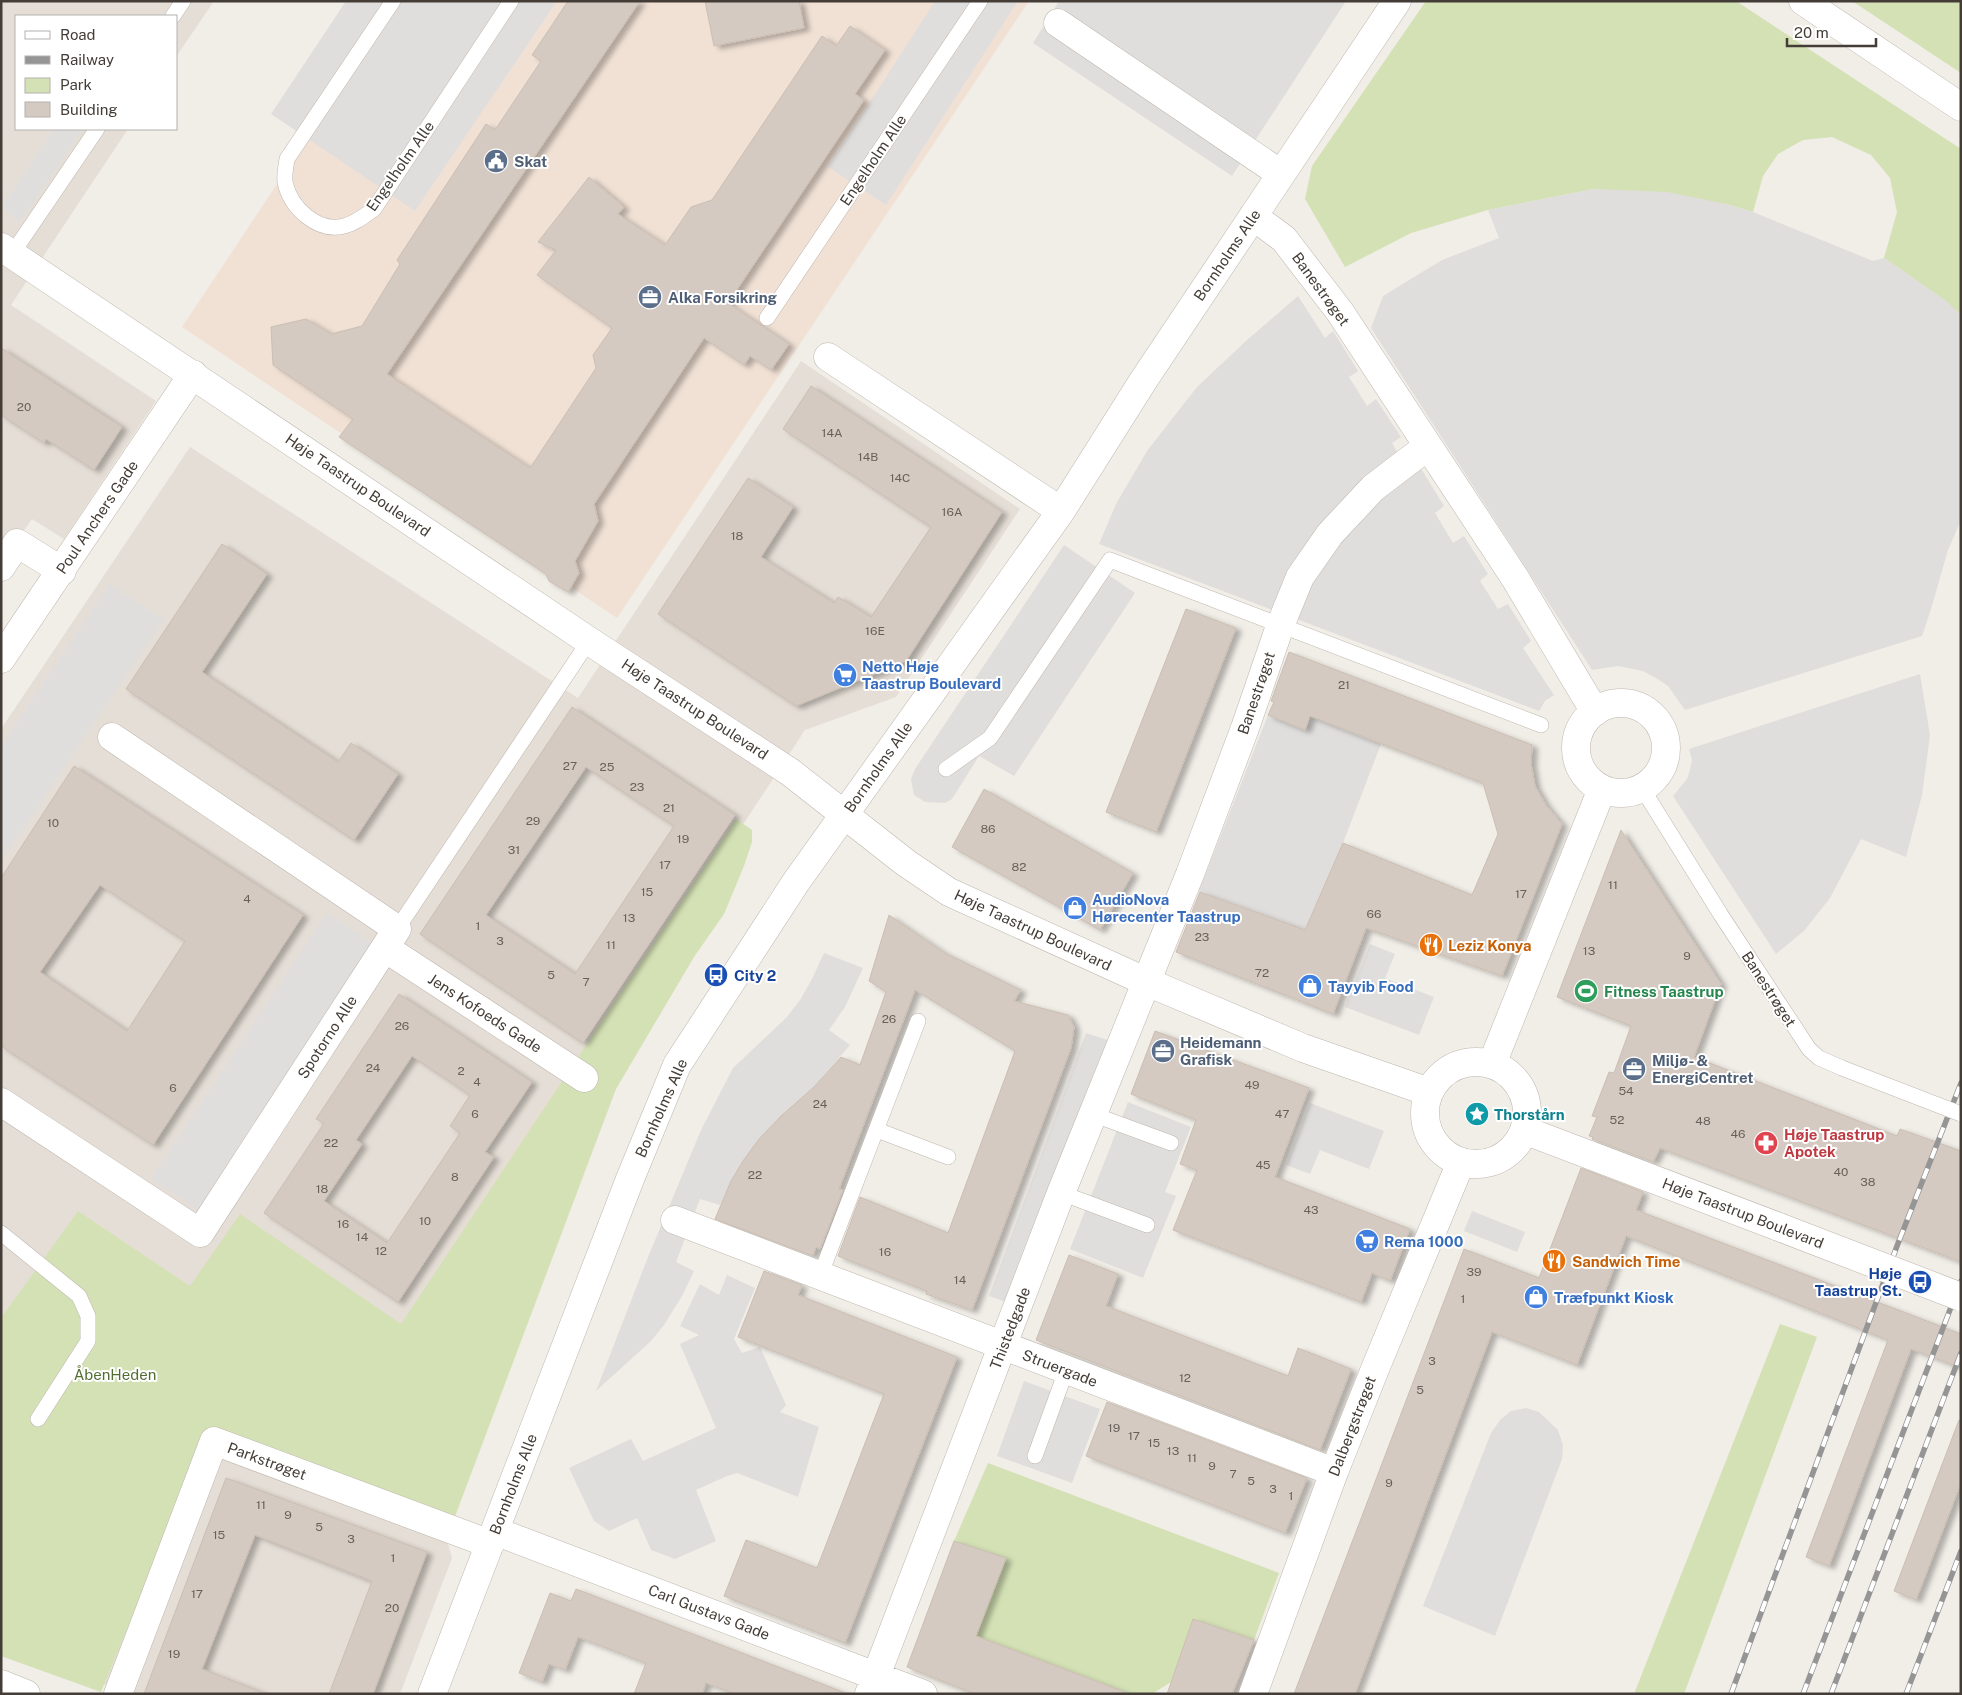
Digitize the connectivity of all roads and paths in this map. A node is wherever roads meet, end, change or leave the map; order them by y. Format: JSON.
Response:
{"nodes":[{"id":1,"x":183,"y":1,"type":"edge"},
{"id":2,"x":393,"y":1,"type":"edge"},
{"id":3,"x":511,"y":1,"type":"edge"},
{"id":4,"x":980,"y":1,"type":"edge"},
{"id":5,"x":1397,"y":1,"type":"edge"},
{"id":6,"x":1804,"y":1,"type":"edge"},
{"id":7,"x":174,"y":15,"type":"edge"},
{"id":8,"x":1058,"y":23,"type":"dead end"},
{"id":9,"x":1961,"y":107,"type":"edge"},
{"id":10,"x":96,"y":130,"type":"edge"},
{"id":11,"x":1281,"y":174,"type":"junction"},
{"id":12,"x":1254,"y":216,"type":"junction"},
{"id":13,"x":7,"y":251,"type":"edge"},
{"id":14,"x":767,"y":318,"type":"dead end"},
{"id":15,"x":828,"y":357,"type":"dead end"},
{"id":16,"x":193,"y":374,"type":"junction"},
{"id":17,"x":1428,"y":446,"type":"junction"},
{"id":18,"x":1061,"y":511,"type":"junction"},
{"id":19,"x":1,"y":567,"type":"edge"},
{"id":20,"x":62,"y":571,"type":"junction"},
{"id":21,"x":1280,"y":626,"type":"junction"},
{"id":22,"x":589,"y":641,"type":"junction"},
{"id":23,"x":1,"y":659,"type":"edge"},
{"id":24,"x":1595,"y":712,"type":"junction"},
{"id":25,"x":1541,"y":725,"type":"dead end"},
{"id":26,"x":112,"y":737,"type":"dead end"},
{"id":27,"x":946,"y":769,"type":"dead end"},
{"id":28,"x":1642,"y":788,"type":"junction"},
{"id":29,"x":1602,"y":789,"type":"junction"},
{"id":30,"x":844,"y":814,"type":"junction"},
{"id":31,"x":391,"y":939,"type":"junction"},
{"id":32,"x":1147,"y":982,"type":"junction"},
{"id":33,"x":918,"y":1021,"type":"dead end"},
{"id":34,"x":1492,"y":1064,"type":"junction"},
{"id":35,"x":584,"y":1078,"type":"dead end"},
{"id":36,"x":1429,"y":1092,"type":"junction"},
{"id":37,"x":1,"y":1102,"type":"edge"},
{"id":38,"x":1092,"y":1114,"type":"junction"},
{"id":39,"x":1961,"y":1114,"type":"edge"},
{"id":40,"x":877,"y":1130,"type":"junction"},
{"id":41,"x":1524,"y":1130,"type":"junction"},
{"id":42,"x":1171,"y":1143,"type":"dead end"},
{"id":43,"x":948,"y":1157,"type":"dead end"},
{"id":44,"x":1461,"y":1162,"type":"junction"},
{"id":45,"x":1061,"y":1192,"type":"junction"},
{"id":46,"x":675,"y":1220,"type":"dead end"},
{"id":47,"x":1146,"y":1225,"type":"dead end"},
{"id":48,"x":1,"y":1233,"type":"edge"},
{"id":49,"x":820,"y":1276,"type":"junction"},
{"id":50,"x":1961,"y":1297,"type":"edge"},
{"id":51,"x":1003,"y":1346,"type":"junction"},
{"id":52,"x":1066,"y":1371,"type":"junction"},
{"id":53,"x":38,"y":1419,"type":"dead end"},
{"id":54,"x":1035,"y":1456,"type":"dead end"},
{"id":55,"x":1334,"y":1472,"type":"junction"},
{"id":56,"x":492,"y":1538,"type":"junction"},
{"id":57,"x":1,"y":1684,"type":"edge"},
{"id":58,"x":872,"y":1685,"type":"edge"},
{"id":59,"x":26,"y":1694,"type":"edge"},
{"id":60,"x":118,"y":1694,"type":"edge"},
{"id":61,"x":432,"y":1694,"type":"edge"},
{"id":62,"x":923,"y":1694,"type":"edge"},
{"id":63,"x":1253,"y":1694,"type":"edge"}],
"edges":[{"from":1,"to":7,"type":"lane"},
{"from":2,"to":3,"type":"lane","name":"Engelholm Alle"},
{"from":4,"to":14,"type":"lane","name":"Engelholm Alle"},
{"from":5,"to":11,"type":"street","name":"Bornholms Alle"},
{"from":6,"to":9,"type":"street"},
{"from":8,"to":11,"type":"street"},
{"from":10,"to":13,"type":"lane"},
{"from":11,"to":12,"type":"street","name":"Bornholms Alle"},
{"from":12,"to":17,"type":"street","name":"Banestrøget"},
{"from":12,"to":18,"type":"street","name":"Bornholms Alle"},
{"from":13,"to":16,"type":"street","name":"Høje Taastrup Boulevard"},
{"from":15,"to":18,"type":"street"},
{"from":16,"to":20,"type":"street","name":"Poul Anchers Gade"},
{"from":16,"to":22,"type":"street","name":"Høje Taastrup Boulevard"},
{"from":17,"to":21,"type":"street","name":"Banestrøget"},
{"from":17,"to":24,"type":"street","name":"Banestrøget"},
{"from":18,"to":30,"type":"street","name":"Bornholms Alle"},
{"from":19,"to":20,"type":"street"},
{"from":20,"to":23,"type":"street","name":"Poul Anchers Gade"},
{"from":21,"to":25,"type":"lane"},
{"from":21,"to":27,"type":"lane"},
{"from":21,"to":32,"type":"street","name":"Banestrøget"},
{"from":22,"to":30,"type":"street","name":"Høje Taastrup Boulevard"},
{"from":22,"to":31,"type":"lane"},
{"from":24,"to":28,"type":"street"},
{"from":24,"to":29,"type":"street"},
{"from":26,"to":31,"type":"street"},
{"from":28,"to":29,"type":"street"},
{"from":28,"to":39,"type":"lane","name":"Banestrøget","bridge":true},
{"from":29,"to":34,"type":"street"},
{"from":30,"to":32,"type":"street","name":"Høje Taastrup Boulevard"},
{"from":30,"to":56,"type":"street","name":"Bornholms Alle"},
{"from":31,"to":35,"type":"street","name":"Jens Kofoeds Gade"},
{"from":31,"to":37,"type":"street","name":"Spotorno Alle"},
{"from":32,"to":36,"type":"street","name":"Høje Taastrup Boulevard"},
{"from":32,"to":38,"type":"street","name":"Thistedgade"},
{"from":33,"to":40,"type":"lane"},
{"from":34,"to":36,"type":"street"},
{"from":34,"to":41,"type":"street"},
{"from":36,"to":44,"type":"street"},
{"from":38,"to":42,"type":"lane"},
{"from":38,"to":45,"type":"street","name":"Thistedgade"},
{"from":40,"to":43,"type":"lane"},
{"from":40,"to":49,"type":"lane"},
{"from":41,"to":44,"type":"street"},
{"from":41,"to":50,"type":"street","name":"Høje Taastrup Boulevard","bridge":true},
{"from":44,"to":55,"type":"street","name":"Dalbergstrøget"},
{"from":45,"to":47,"type":"lane"},
{"from":45,"to":51,"type":"street","name":"Thistedgade"},
{"from":46,"to":49,"type":"street","name":"Struergade"},
{"from":48,"to":53,"type":"lane"},
{"from":49,"to":51,"type":"street","name":"Struergade"},
{"from":51,"to":52,"type":"street","name":"Struergade"},
{"from":51,"to":58,"type":"street","name":"Thistedgade"},
{"from":52,"to":54,"type":"lane"},
{"from":52,"to":55,"type":"street","name":"Struergade"},
{"from":55,"to":63,"type":"street","name":"Dalbergstrøget"},
{"from":56,"to":58,"type":"street","name":"Carl Gustavs Gade"},
{"from":56,"to":60,"type":"street","name":"Parkstrøget"},
{"from":56,"to":61,"type":"street","name":"Bornholms Alle"},
{"from":57,"to":59,"type":"street"},
{"from":58,"to":62,"type":"street","name":"Carl Gustavs Gade"}]}
